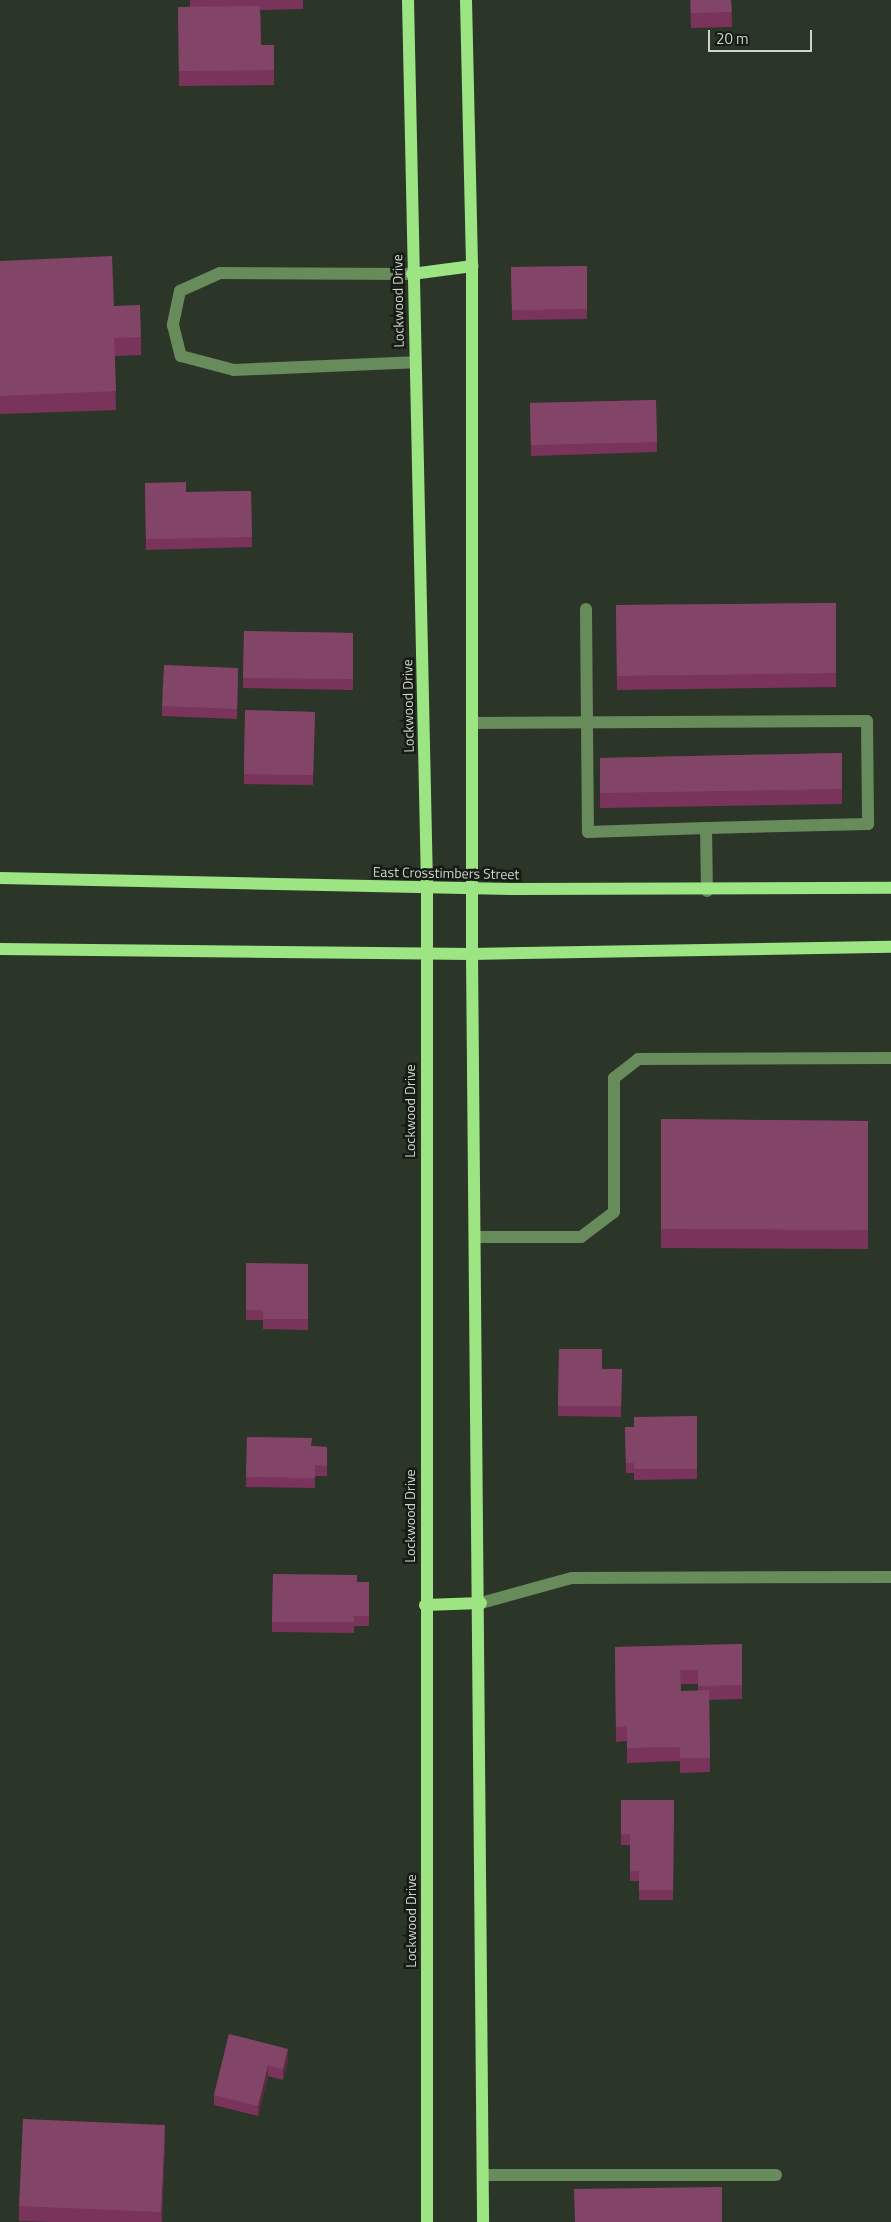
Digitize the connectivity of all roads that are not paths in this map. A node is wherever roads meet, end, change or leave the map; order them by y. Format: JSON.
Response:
{"nodes":[{"id":1,"x":408,"y":0,"type":"edge"},
{"id":2,"x":466,"y":0,"type":"edge"},
{"id":3,"x":472,"y":266,"type":"junction"},
{"id":4,"x":412,"y":274,"type":"junction"},
{"id":5,"x":414,"y":362,"type":"junction"},
{"id":6,"x":586,"y":609,"type":"dead end"},
{"id":7,"x":472,"y":723,"type":"junction"},
{"id":8,"x":587,"y":724,"type":"junction"},
{"id":9,"x":706,"y":828,"type":"junction"},
{"id":10,"x":0,"y":878,"type":"edge"},
{"id":11,"x":427,"y":887,"type":"junction"},
{"id":12,"x":891,"y":888,"type":"edge"},
{"id":13,"x":473,"y":889,"type":"junction"},
{"id":14,"x":707,"y":891,"type":"junction"},
{"id":15,"x":891,"y":947,"type":"edge"},
{"id":16,"x":0,"y":949,"type":"edge"},
{"id":17,"x":424,"y":954,"type":"junction"},
{"id":18,"x":472,"y":954,"type":"junction"},
{"id":19,"x":891,"y":1058,"type":"edge"},
{"id":20,"x":476,"y":1237,"type":"junction"},
{"id":21,"x":891,"y":1578,"type":"edge"},
{"id":22,"x":481,"y":1603,"type":"junction"},
{"id":23,"x":425,"y":1605,"type":"junction"},
{"id":24,"x":483,"y":2175,"type":"junction"},
{"id":25,"x":776,"y":2175,"type":"dead end"},
{"id":26,"x":427,"y":2222,"type":"edge"},
{"id":27,"x":483,"y":2222,"type":"edge"}],
"edges":[{"from":1,"to":4,"type":"main road","name":"Lockwood Drive"},
{"from":2,"to":3,"type":"main road"},
{"from":3,"to":4,"type":"main road"},
{"from":3,"to":7,"type":"main road"},
{"from":4,"to":5,"type":"main road","name":"Lockwood Drive"},
{"from":4,"to":5,"type":"lane"},
{"from":5,"to":11,"type":"main road","name":"Lockwood Drive"},
{"from":6,"to":8,"type":"lane"},
{"from":7,"to":8,"type":"lane"},
{"from":7,"to":13,"type":"main road"},
{"from":8,"to":9,"type":"lane"},
{"from":8,"to":9,"type":"lane"},
{"from":9,"to":14,"type":"lane"},
{"from":10,"to":11,"type":"main road","name":"East Crosstimbers Street"},
{"from":11,"to":13,"type":"main road","name":"East Crosstimbers Street"},
{"from":11,"to":17,"type":"main road","name":"Lockwood Drive"},
{"from":12,"to":14,"type":"main road","name":"East Crosstimbers Street"},
{"from":13,"to":14,"type":"main road","name":"East Crosstimbers Street"},
{"from":13,"to":18,"type":"main road"},
{"from":15,"to":18,"type":"main road"},
{"from":16,"to":17,"type":"main road"},
{"from":17,"to":18,"type":"main road"},
{"from":17,"to":23,"type":"main road","name":"Lockwood Drive"},
{"from":18,"to":20,"type":"main road"},
{"from":19,"to":20,"type":"lane"},
{"from":20,"to":22,"type":"main road"},
{"from":21,"to":22,"type":"lane"},
{"from":22,"to":23,"type":"main road"},
{"from":22,"to":24,"type":"main road"},
{"from":23,"to":26,"type":"main road","name":"Lockwood Drive"},
{"from":24,"to":25,"type":"lane"},
{"from":24,"to":27,"type":"main road"}]}
